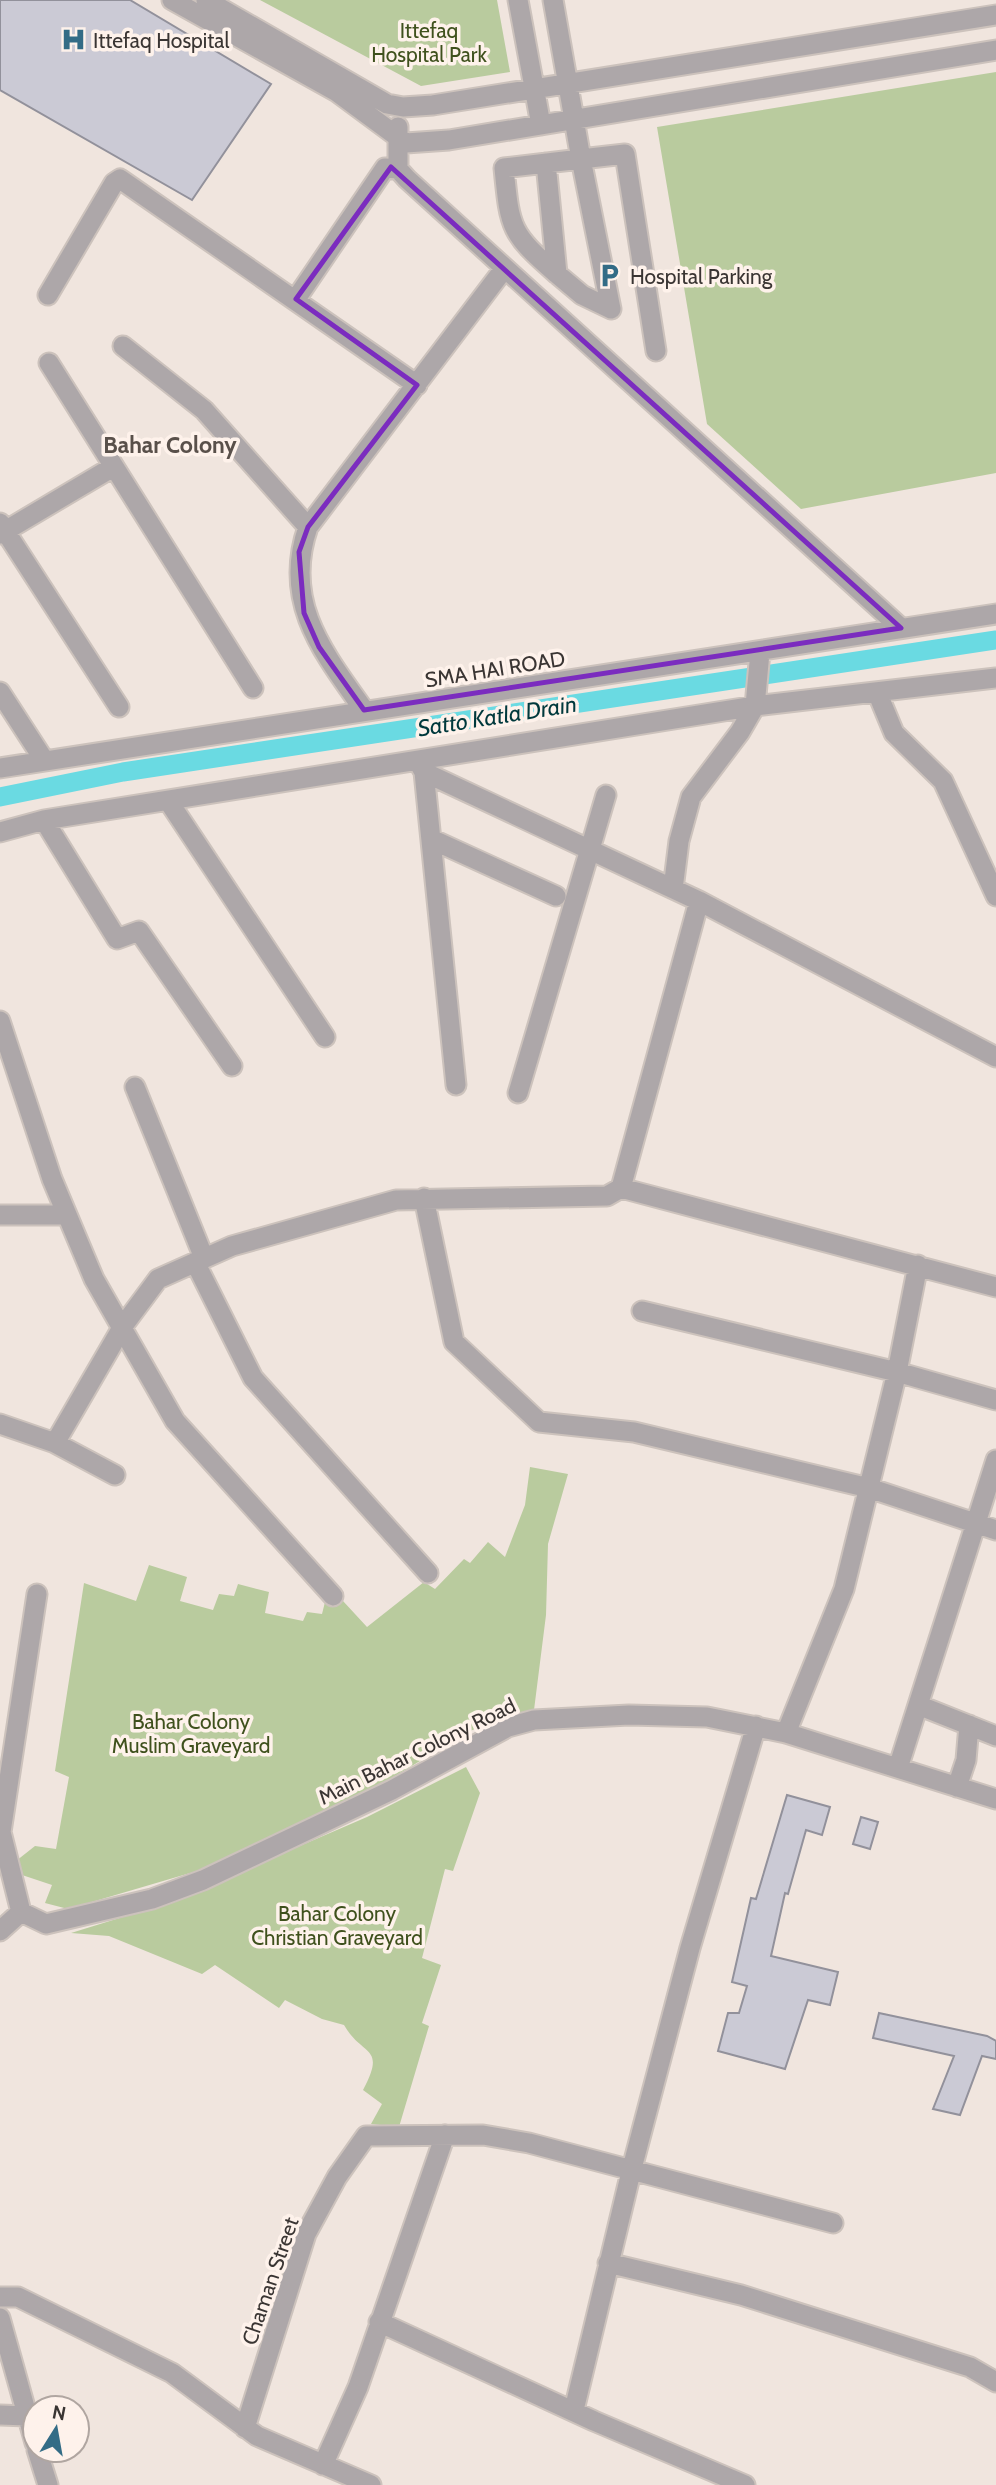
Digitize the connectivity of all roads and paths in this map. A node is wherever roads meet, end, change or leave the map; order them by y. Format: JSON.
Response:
{"nodes":[{"id":1,"x":172,"y":0,"type":"edge"},
{"id":2,"x":206,"y":0,"type":"edge"},
{"id":3,"x":518,"y":0,"type":"edge"},
{"id":4,"x":553,"y":0,"type":"edge"},
{"id":5,"x":996,"y":15,"type":"edge"},
{"id":6,"x":996,"y":50,"type":"edge"},
{"id":7,"x":567,"y":82,"type":"junction"},
{"id":8,"x":534,"y":87,"type":"junction"},
{"id":9,"x":396,"y":107,"type":"junction"},
{"id":10,"x":573,"y":121,"type":"junction"},
{"id":11,"x":541,"y":125,"type":"junction"},
{"id":12,"x":400,"y":139,"type":"junction"},
{"id":13,"x":581,"y":159,"type":"junction"},
{"id":14,"x":546,"y":163,"type":"junction"},
{"id":15,"x":398,"y":169,"type":"junction"},
{"id":16,"x":504,"y":269,"type":"junction"},
{"id":17,"x":557,"y":274,"type":"junction"},
{"id":18,"x":48,"y":295,"type":"dead end"},
{"id":19,"x":296,"y":299,"type":"junction"},
{"id":20,"x":123,"y":346,"type":"dead end"},
{"id":21,"x":656,"y":351,"type":"dead end"},
{"id":22,"x":49,"y":363,"type":"dead end"},
{"id":23,"x":417,"y":385,"type":"junction"},
{"id":24,"x":113,"y":467,"type":"junction"},
{"id":25,"x":308,"y":527,"type":"junction"},
{"id":26,"x":2,"y":529,"type":"edge"},
{"id":27,"x":996,"y":614,"type":"edge"},
{"id":28,"x":901,"y":628,"type":"junction"},
{"id":29,"x":760,"y":658,"type":"junction"},
{"id":30,"x":996,"y":678,"type":"edge"},
{"id":31,"x":253,"y":688,"type":"dead end"},
{"id":32,"x":0,"y":692,"type":"edge"},
{"id":33,"x":877,"y":692,"type":"junction"},
{"id":34,"x":757,"y":699,"type":"junction"},
{"id":35,"x":119,"y":707,"type":"dead end"},
{"id":36,"x":364,"y":710,"type":"junction"},
{"id":37,"x":44,"y":760,"type":"junction"},
{"id":38,"x":421,"y":766,"type":"junction"},
{"id":39,"x":0,"y":768,"type":"edge"},
{"id":40,"x":606,"y":795,"type":"dead end"},
{"id":41,"x":169,"y":802,"type":"junction"},
{"id":42,"x":44,"y":820,"type":"junction"},
{"id":43,"x":0,"y":832,"type":"edge"},
{"id":44,"x":431,"y":839,"type":"junction"},
{"id":45,"x":591,"y":850,"type":"junction"},
{"id":46,"x":673,"y":889,"type":"junction"},
{"id":47,"x":556,"y":896,"type":"dead end"},
{"id":48,"x":996,"y":896,"type":"edge"},
{"id":49,"x":699,"y":901,"type":"junction"},
{"id":50,"x":0,"y":1021,"type":"edge"},
{"id":51,"x":325,"y":1037,"type":"dead end"},
{"id":52,"x":996,"y":1057,"type":"edge"},
{"id":53,"x":232,"y":1066,"type":"dead end"},
{"id":54,"x":456,"y":1085,"type":"dead end"},
{"id":55,"x":135,"y":1087,"type":"dead end"},
{"id":56,"x":519,"y":1093,"type":"dead end"},
{"id":57,"x":621,"y":1188,"type":"junction"},
{"id":58,"x":424,"y":1198,"type":"junction"},
{"id":59,"x":0,"y":1215,"type":"edge"},
{"id":60,"x":67,"y":1215,"type":"junction"},
{"id":61,"x":200,"y":1260,"type":"junction"},
{"id":62,"x":918,"y":1265,"type":"junction"},
{"id":63,"x":996,"y":1287,"type":"edge"},
{"id":64,"x":642,"y":1311,"type":"dead end"},
{"id":65,"x":122,"y":1326,"type":"junction"},
{"id":66,"x":897,"y":1372,"type":"junction"},
{"id":67,"x":996,"y":1400,"type":"edge"},
{"id":68,"x":0,"y":1424,"type":"edge"},
{"id":69,"x":55,"y":1443,"type":"junction"},
{"id":70,"x":996,"y":1460,"type":"edge"},
{"id":71,"x":115,"y":1475,"type":"dead end"},
{"id":72,"x":869,"y":1488,"type":"junction"},
{"id":73,"x":976,"y":1522,"type":"junction"},
{"id":74,"x":996,"y":1530,"type":"edge"},
{"id":75,"x":428,"y":1573,"type":"dead end"},
{"id":76,"x":37,"y":1594,"type":"dead end"},
{"id":77,"x":333,"y":1596,"type":"dead end"},
{"id":78,"x":918,"y":1705,"type":"junction"},
{"id":79,"x":969,"y":1725,"type":"junction"},
{"id":80,"x":756,"y":1726,"type":"junction"},
{"id":81,"x":786,"y":1733,"type":"junction"},
{"id":82,"x":996,"y":1737,"type":"edge"},
{"id":83,"x":898,"y":1768,"type":"junction"},
{"id":84,"x":957,"y":1787,"type":"junction"},
{"id":85,"x":996,"y":1800,"type":"edge"},
{"id":86,"x":1,"y":1830,"type":"edge"},
{"id":87,"x":21,"y":1912,"type":"junction"},
{"id":88,"x":0,"y":1931,"type":"edge"},
{"id":89,"x":445,"y":2135,"type":"junction"},
{"id":90,"x":631,"y":2172,"type":"junction"},
{"id":91,"x":833,"y":2223,"type":"dead end"},
{"id":92,"x":608,"y":2263,"type":"junction"},
{"id":93,"x":0,"y":2297,"type":"edge"},
{"id":94,"x":0,"y":2318,"type":"edge"},
{"id":95,"x":379,"y":2322,"type":"junction"},
{"id":96,"x":996,"y":2382,"type":"edge"},
{"id":97,"x":21,"y":2394,"type":"edge"},
{"id":98,"x":574,"y":2410,"type":"junction"},
{"id":99,"x":0,"y":2415,"type":"edge"},
{"id":100,"x":21,"y":2416,"type":"edge"},
{"id":101,"x":245,"y":2428,"type":"junction"},
{"id":102,"x":41,"y":2464,"type":"edge"},
{"id":103,"x":323,"y":2465,"type":"junction"},
{"id":104,"x":47,"y":2485,"type":"edge"},
{"id":105,"x":372,"y":2485,"type":"edge"},
{"id":106,"x":745,"y":2485,"type":"edge"}],
"edges":[{"from":1,"to":12,"type":"street"},
{"from":2,"to":9,"type":"street"},
{"from":3,"to":8,"type":"street"},
{"from":4,"to":7,"type":"street"},
{"from":5,"to":7,"type":"street"},
{"from":6,"to":10,"type":"street"},
{"from":7,"to":8,"type":"street"},
{"from":7,"to":10,"type":"street"},
{"from":8,"to":9,"type":"street"},
{"from":8,"to":11,"type":"street"},
{"from":9,"to":12,"type":"street"},
{"from":10,"to":11,"type":"street"},
{"from":10,"to":13,"type":"street"},
{"from":11,"to":12,"type":"street"},
{"from":12,"to":15,"type":"street"},
{"from":13,"to":14,"type":"street"},
{"from":13,"to":17,"type":"street"},
{"from":13,"to":21,"type":"street"},
{"from":14,"to":17,"type":"street"},
{"from":14,"to":17,"type":"street"},
{"from":15,"to":16,"type":"street"},
{"from":15,"to":19,"type":"street"},
{"from":16,"to":23,"type":"street"},
{"from":16,"to":28,"type":"street"},
{"from":18,"to":19,"type":"street"},
{"from":19,"to":23,"type":"street"},
{"from":20,"to":25,"type":"street"},
{"from":22,"to":24,"type":"street"},
{"from":23,"to":25,"type":"street"},
{"from":24,"to":26,"type":"street"},
{"from":24,"to":31,"type":"street"},
{"from":25,"to":36,"type":"street"},
{"from":26,"to":35,"type":"street"},
{"from":27,"to":28,"type":"street","name":"SMA HAI ROAD"},
{"from":28,"to":29,"type":"street","name":"SMA HAI ROAD"},
{"from":29,"to":34,"type":"street"},
{"from":29,"to":36,"type":"street","name":"SMA HAI ROAD"},
{"from":30,"to":33,"type":"street"},
{"from":32,"to":37,"type":"street"},
{"from":33,"to":34,"type":"street"},
{"from":33,"to":48,"type":"street"},
{"from":34,"to":38,"type":"street"},
{"from":34,"to":46,"type":"street"},
{"from":36,"to":37,"type":"street","name":"SMA HAI ROAD"},
{"from":37,"to":39,"type":"street","name":"SMA HAI ROAD"},
{"from":38,"to":41,"type":"street"},
{"from":38,"to":44,"type":"street"},
{"from":38,"to":45,"type":"street"},
{"from":40,"to":45,"type":"street"},
{"from":41,"to":42,"type":"street"},
{"from":41,"to":51,"type":"street"},
{"from":42,"to":43,"type":"street"},
{"from":42,"to":53,"type":"street"},
{"from":44,"to":47,"type":"street"},
{"from":44,"to":54,"type":"street"},
{"from":45,"to":46,"type":"street"},
{"from":45,"to":56,"type":"street"},
{"from":46,"to":49,"type":"street"},
{"from":49,"to":52,"type":"street"},
{"from":49,"to":57,"type":"street"},
{"from":50,"to":60,"type":"street"},
{"from":55,"to":61,"type":"street"},
{"from":57,"to":58,"type":"street"},
{"from":57,"to":62,"type":"street"},
{"from":58,"to":61,"type":"street"},
{"from":58,"to":72,"type":"street"},
{"from":59,"to":60,"type":"street"},
{"from":60,"to":65,"type":"street"},
{"from":61,"to":65,"type":"street"},
{"from":61,"to":75,"type":"street"},
{"from":62,"to":63,"type":"street"},
{"from":62,"to":66,"type":"street"},
{"from":64,"to":66,"type":"street"},
{"from":65,"to":69,"type":"street"},
{"from":65,"to":77,"type":"street"},
{"from":66,"to":67,"type":"street"},
{"from":66,"to":72,"type":"street"},
{"from":68,"to":69,"type":"street"},
{"from":69,"to":71,"type":"street"},
{"from":70,"to":73,"type":"street"},
{"from":72,"to":73,"type":"street"},
{"from":72,"to":81,"type":"street"},
{"from":73,"to":74,"type":"street"},
{"from":73,"to":78,"type":"street"},
{"from":76,"to":86,"type":"street"},
{"from":78,"to":79,"type":"street"},
{"from":78,"to":83,"type":"street"},
{"from":79,"to":82,"type":"street"},
{"from":79,"to":84,"type":"street"},
{"from":80,"to":81,"type":"street","name":"Main Bahar Colony Road"},
{"from":80,"to":87,"type":"street","name":"Main Bahar Colony Road"},
{"from":80,"to":90,"type":"street"},
{"from":81,"to":83,"type":"street","name":"Main Bahar Colony Road"},
{"from":83,"to":84,"type":"street","name":"Main Bahar Colony Road"},
{"from":84,"to":85,"type":"street","name":"Main Bahar Colony Road"},
{"from":86,"to":87,"type":"street"},
{"from":87,"to":88,"type":"street"},
{"from":89,"to":90,"type":"street","name":"Chaman Street"},
{"from":89,"to":95,"type":"street"},
{"from":89,"to":101,"type":"street","name":"Chaman Street"},
{"from":90,"to":91,"type":"street","name":"Chaman Street"},
{"from":90,"to":92,"type":"street"},
{"from":92,"to":96,"type":"street"},
{"from":92,"to":98,"type":"street"},
{"from":93,"to":101,"type":"street"},
{"from":94,"to":97,"type":"street"},
{"from":95,"to":98,"type":"street"},
{"from":95,"to":103,"type":"street"},
{"from":98,"to":106,"type":"street"},
{"from":99,"to":100,"type":"street"},
{"from":101,"to":103,"type":"street"},
{"from":102,"to":104,"type":"street"},
{"from":103,"to":105,"type":"street"}]}
